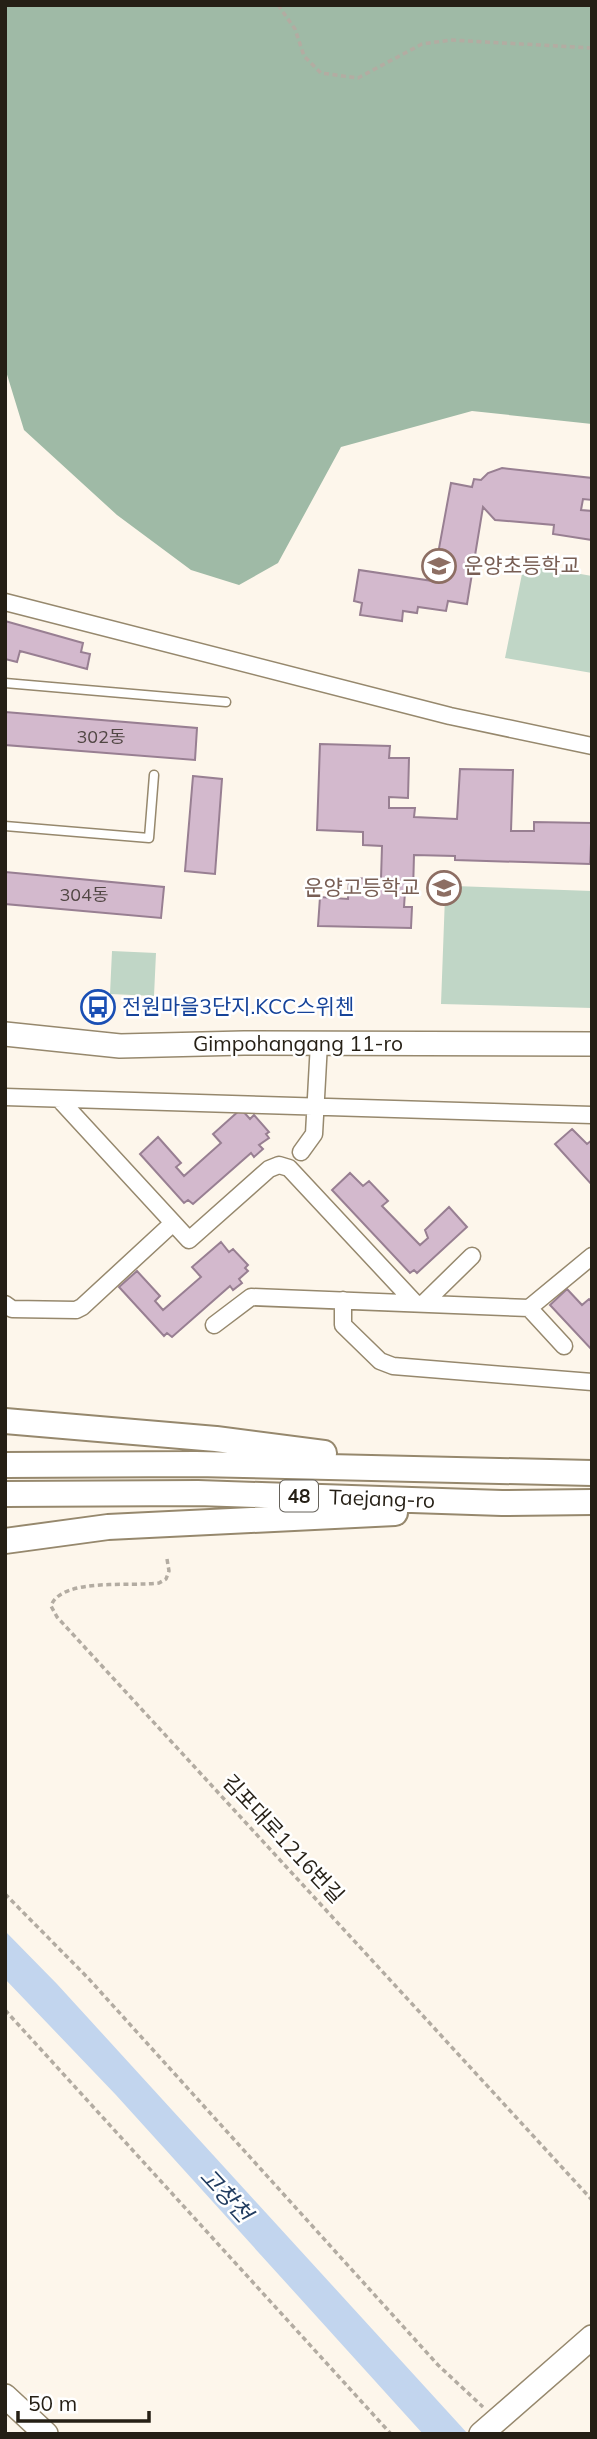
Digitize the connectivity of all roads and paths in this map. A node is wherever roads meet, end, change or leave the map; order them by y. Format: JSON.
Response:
{"nodes":[{"id":1,"x":278,"y":5,"type":"edge"},
{"id":2,"x":592,"y":48,"type":"edge"},
{"id":3,"x":5,"y":602,"type":"edge"},
{"id":4,"x":5,"y":683,"type":"edge"},
{"id":5,"x":226,"y":702,"type":"dead end"},
{"id":6,"x":592,"y":746,"type":"edge"},
{"id":7,"x":154,"y":775,"type":"dead end"},
{"id":8,"x":5,"y":825,"type":"edge"},
{"id":9,"x":5,"y":1034,"type":"edge"},
{"id":10,"x":5,"y":1041,"type":"edge"},
{"id":11,"x":592,"y":1044,"type":"edge"},
{"id":12,"x":319,"y":1046,"type":"junction"},
{"id":13,"x":592,"y":1051,"type":"edge"},
{"id":14,"x":5,"y":1097,"type":"edge"},
{"id":15,"x":60,"y":1100,"type":"junction"},
{"id":16,"x":314,"y":1108,"type":"junction"},
{"id":17,"x":592,"y":1115,"type":"edge"},
{"id":18,"x":301,"y":1152,"type":"dead end"},
{"id":19,"x":173,"y":1223,"type":"junction"},
{"id":20,"x":472,"y":1256,"type":"dead end"},
{"id":21,"x":592,"y":1256,"type":"edge"},
{"id":22,"x":343,"y":1300,"type":"junction"},
{"id":23,"x":420,"y":1303,"type":"junction"},
{"id":24,"x":5,"y":1304,"type":"edge"},
{"id":25,"x":529,"y":1308,"type":"junction"},
{"id":26,"x":214,"y":1325,"type":"dead end"},
{"id":27,"x":564,"y":1346,"type":"dead end"},
{"id":28,"x":592,"y":1382,"type":"edge"},
{"id":29,"x":5,"y":1421,"type":"edge"},
{"id":30,"x":5,"y":1465,"type":"edge"},
{"id":31,"x":453,"y":1470,"type":"junction"},
{"id":32,"x":592,"y":1473,"type":"edge"},
{"id":33,"x":5,"y":1494,"type":"edge"},
{"id":34,"x":592,"y":1502,"type":"edge"},
{"id":35,"x":502,"y":1503,"type":"junction"},
{"id":36,"x":5,"y":1541,"type":"edge"},
{"id":37,"x":167,"y":1559,"type":"dead end"},
{"id":38,"x":5,"y":1894,"type":"edge"},
{"id":39,"x":5,"y":2010,"type":"edge"},
{"id":40,"x":592,"y":2200,"type":"edge"},
{"id":41,"x":592,"y":2337,"type":"edge"},
{"id":42,"x":5,"y":2396,"type":"edge"},
{"id":43,"x":489,"y":2426,"type":"edge"},
{"id":44,"x":46,"y":2434,"type":"edge"},
{"id":45,"x":391,"y":2434,"type":"edge"}],
"edges":[{"from":1,"to":2,"type":"path"},
{"from":3,"to":6,"type":"street"},
{"from":4,"to":5,"type":"lane"},
{"from":7,"to":8,"type":"lane"},
{"from":9,"to":12,"type":"street","name":"Gimpohangang 11-ro"},
{"from":10,"to":12,"type":"street","name":"Gimpohangang 11-ro"},
{"from":11,"to":12,"type":"street","name":"Gimpohangang 11-ro"},
{"from":12,"to":13,"type":"street","name":"Gimpohangang 11-ro"},
{"from":12,"to":16,"type":"street"},
{"from":14,"to":15,"type":"street"},
{"from":15,"to":16,"type":"street"},
{"from":15,"to":19,"type":"street"},
{"from":16,"to":17,"type":"street"},
{"from":16,"to":18,"type":"street"},
{"from":19,"to":23,"type":"street"},
{"from":19,"to":24,"type":"street"},
{"from":20,"to":23,"type":"street"},
{"from":21,"to":25,"type":"street"},
{"from":22,"to":23,"type":"street"},
{"from":22,"to":26,"type":"street"},
{"from":22,"to":28,"type":"street"},
{"from":23,"to":25,"type":"street"},
{"from":25,"to":27,"type":"street"},
{"from":29,"to":31,"type":"main road"},
{"from":30,"to":31,"type":"main road","name":"Taejang-ro","number":"48"},
{"from":31,"to":32,"type":"main road","name":"Taejang-ro","number":"48"},
{"from":33,"to":35,"type":"main road","name":"Taejang-ro","number":"48"},
{"from":34,"to":35,"type":"main road","name":"Taejang-ro","number":"48"},
{"from":35,"to":36,"type":"main road"},
{"from":37,"to":40,"type":"path","name":"김포대로1216번길"},
{"from":38,"to":43,"type":"path"},
{"from":39,"to":45,"type":"path"},
{"from":41,"to":43,"type":"street"},
{"from":42,"to":44,"type":"street"}]}
